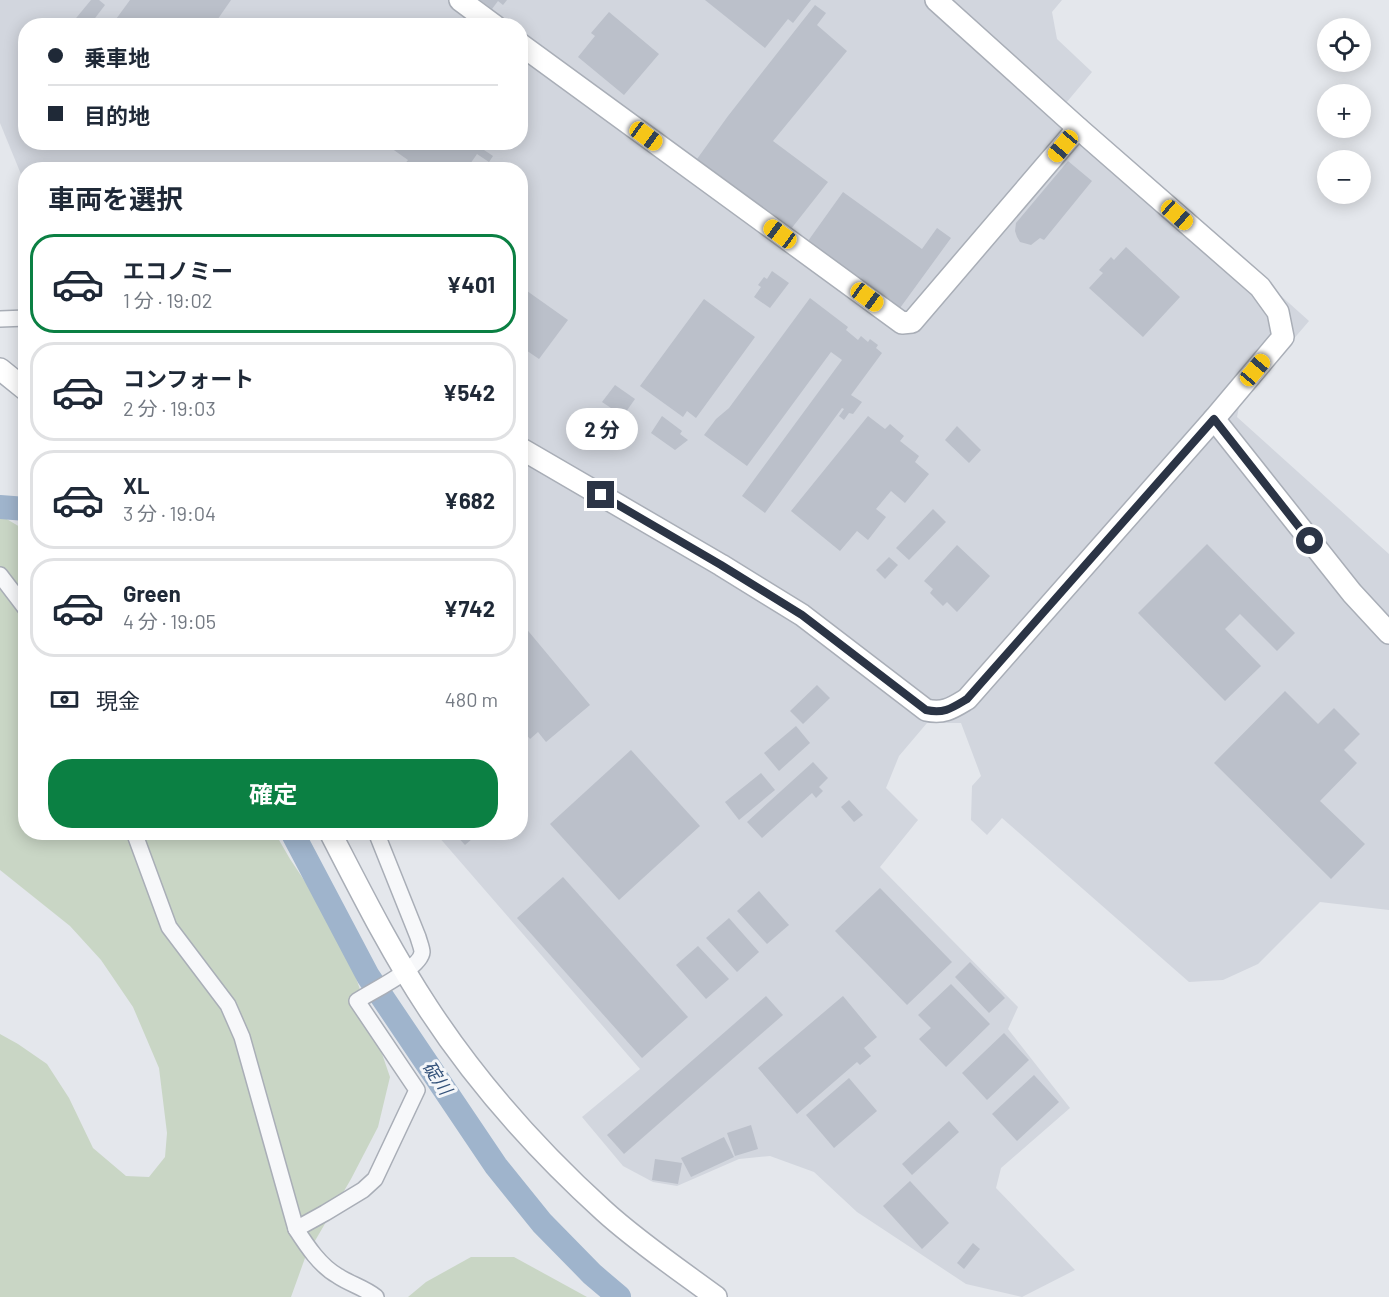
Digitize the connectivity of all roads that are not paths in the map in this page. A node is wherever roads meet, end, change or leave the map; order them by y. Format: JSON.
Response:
{"nodes":[{"id":1,"x":460,"y":0,"type":"edge"},
{"id":2,"x":936,"y":0,"type":"edge"},
{"id":3,"x":484,"y":18,"type":"edge"},
{"id":4,"x":528,"y":50,"type":"edge"},
{"id":5,"x":1078,"y":128,"type":"junction"},
{"id":6,"x":0,"y":319,"type":"edge"},
{"id":7,"x":18,"y":319,"type":"edge"},
{"id":8,"x":0,"y":369,"type":"edge"},
{"id":9,"x":18,"y":384,"type":"edge"},
{"id":10,"x":1214,"y":419,"type":"junction"},
{"id":11,"x":528,"y":453,"type":"edge"},
{"id":12,"x":0,"y":575,"type":"edge"},
{"id":13,"x":18,"y":599,"type":"edge"},
{"id":14,"x":1389,"y":633,"type":"edge"},
{"id":15,"x":137,"y":840,"type":"edge"},
{"id":16,"x":334,"y":840,"type":"edge"},
{"id":17,"x":379,"y":840,"type":"edge"},
{"id":18,"x":397,"y":977,"type":"junction"},
{"id":19,"x":296,"y":1229,"type":"junction"},
{"id":20,"x":376,"y":1297,"type":"edge"},
{"id":21,"x":716,"y":1297,"type":"edge"}],
"edges":[{"from":1,"to":3,"type":"street"},
{"from":2,"to":5,"type":"street"},
{"from":4,"to":5,"type":"street"},
{"from":5,"to":10,"type":"street"},
{"from":6,"to":7,"type":"street"},
{"from":8,"to":9,"type":"street"},
{"from":10,"to":11,"type":"street"},
{"from":10,"to":14,"type":"street"},
{"from":12,"to":13,"type":"street"},
{"from":15,"to":19,"type":"street"},
{"from":16,"to":18,"type":"street"},
{"from":17,"to":18,"type":"street"},
{"from":18,"to":19,"type":"street"},
{"from":18,"to":21,"type":"street"},
{"from":19,"to":20,"type":"street"}]}
